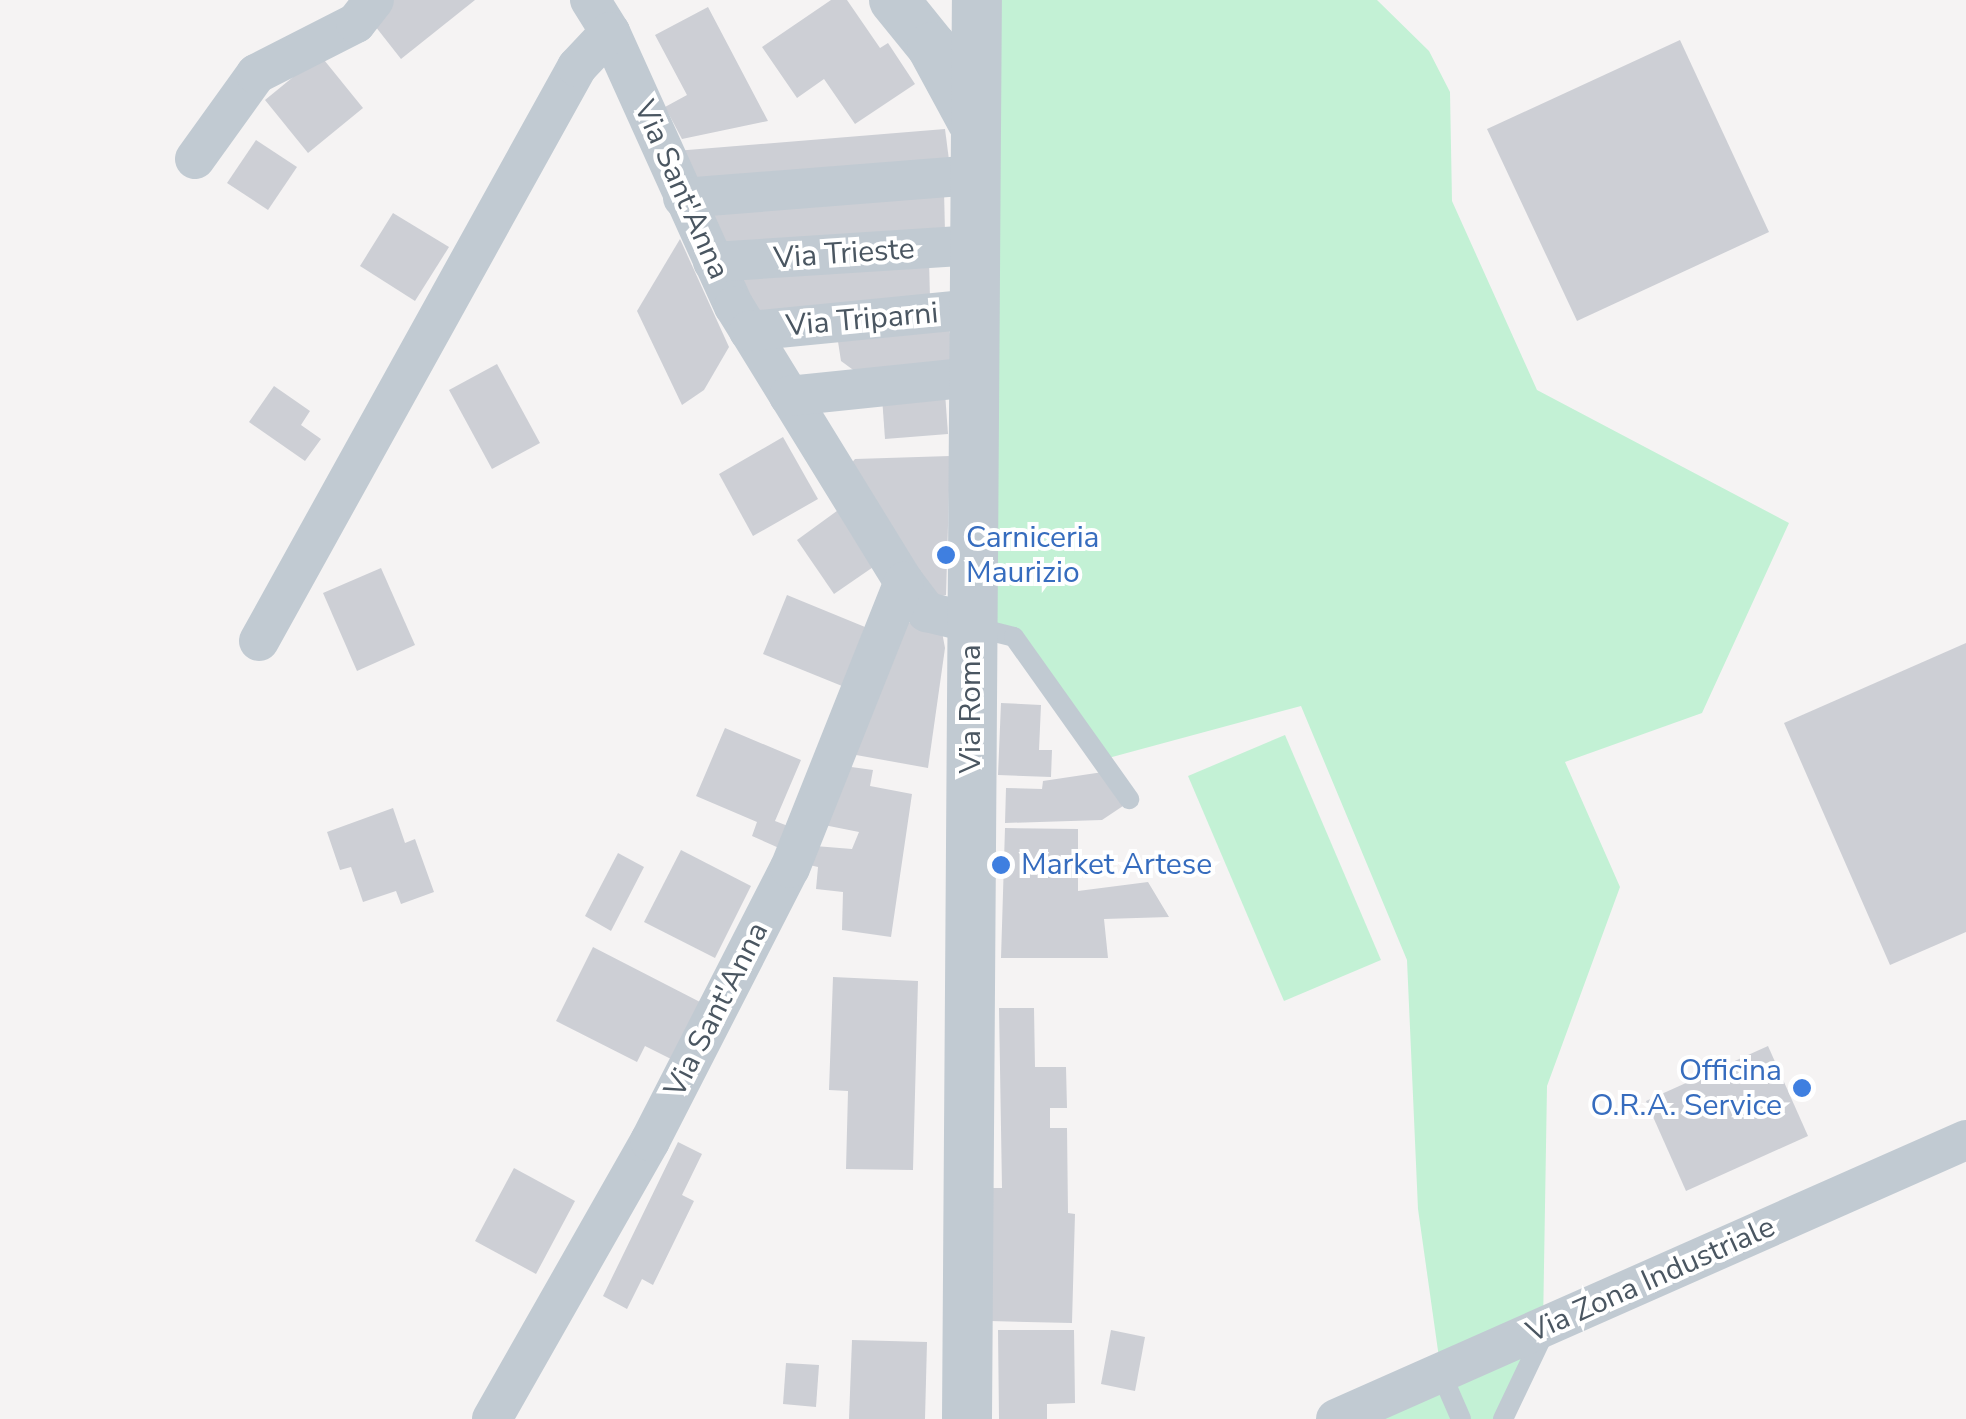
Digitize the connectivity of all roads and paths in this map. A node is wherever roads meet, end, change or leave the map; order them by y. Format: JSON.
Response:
{"nodes":[{"id":1,"x":374,"y":0,"type":"edge"},
{"id":2,"x":896,"y":2,"type":"edge"},
{"id":3,"x":971,"y":4,"type":"edge"},
{"id":4,"x":600,"y":16,"type":"edge"},
{"id":5,"x":976,"y":152,"type":"junction"},
{"id":6,"x":195,"y":159,"type":"dead end"},
{"id":7,"x":683,"y":198,"type":"junction"},
{"id":8,"x":976,"y":246,"type":"junction"},
{"id":9,"x":713,"y":262,"type":"junction"},
{"id":10,"x":975,"y":309,"type":"junction"},
{"id":11,"x":749,"y":330,"type":"junction"},
{"id":12,"x":974,"y":377,"type":"junction"},
{"id":13,"x":790,"y":396,"type":"junction"},
{"id":14,"x":904,"y":582,"type":"junction"},
{"id":15,"x":972,"y":625,"type":"junction"},
{"id":16,"x":259,"y":640,"type":"dead end"},
{"id":17,"x":1129,"y":799,"type":"dead end"},
{"id":18,"x":1966,"y":1140,"type":"edge"},
{"id":19,"x":1548,"y":1325,"type":"junction"},
{"id":20,"x":1441,"y":1373,"type":"junction"},
{"id":21,"x":492,"y":1419,"type":"edge"},
{"id":22,"x":967,"y":1419,"type":"edge"},
{"id":23,"x":1336,"y":1419,"type":"edge"},
{"id":24,"x":1462,"y":1419,"type":"edge"},
{"id":25,"x":1503,"y":1419,"type":"edge"}],
"edges":[{"from":1,"to":6,"type":"street"},
{"from":2,"to":3,"type":"street"},
{"from":2,"to":5,"type":"street"},
{"from":3,"to":5,"type":"street","name":"Via Roma"},
{"from":4,"to":7,"type":"street","name":"Via Sant'Anna"},
{"from":4,"to":16,"type":"street"},
{"from":5,"to":7,"type":"street"},
{"from":5,"to":8,"type":"street","name":"Via Roma"},
{"from":7,"to":9,"type":"street","name":"Via Sant'Anna"},
{"from":8,"to":9,"type":"street","name":"Via Trieste"},
{"from":8,"to":10,"type":"street","name":"Via Roma"},
{"from":9,"to":11,"type":"street","name":"Via Sant'Anna"},
{"from":10,"to":11,"type":"street","name":"Via Triparni"},
{"from":10,"to":12,"type":"street","name":"Via Roma"},
{"from":11,"to":13,"type":"street","name":"Via Sant'Anna"},
{"from":12,"to":13,"type":"street"},
{"from":12,"to":15,"type":"street","name":"Via Roma"},
{"from":13,"to":14,"type":"street","name":"Via Sant'Anna"},
{"from":14,"to":15,"type":"street","name":"Via Sant'Anna"},
{"from":14,"to":21,"type":"street","name":"Via Sant'Anna"},
{"from":15,"to":17,"type":"lane"},
{"from":15,"to":22,"type":"street","name":"Via Roma"},
{"from":18,"to":19,"type":"street","name":"Via Zona Industriale"},
{"from":19,"to":20,"type":"street","name":"Via Zona Industriale"},
{"from":19,"to":25,"type":"lane"},
{"from":20,"to":23,"type":"street","name":"Via Zona Industriale"},
{"from":20,"to":24,"type":"lane"}]}
